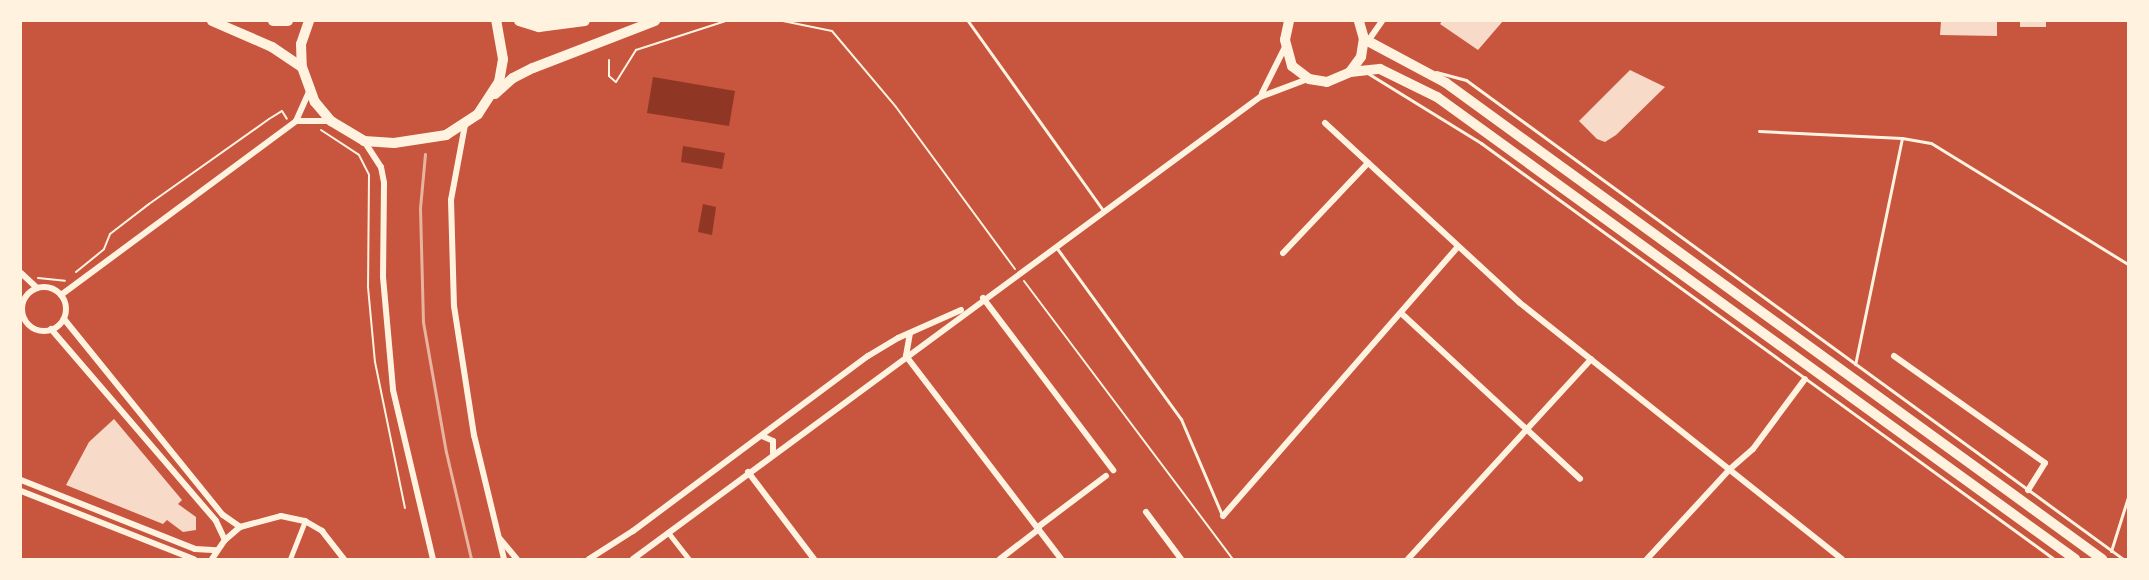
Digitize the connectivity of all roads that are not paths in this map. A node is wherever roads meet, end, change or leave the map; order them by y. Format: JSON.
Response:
{"nodes":[{"id":1,"x":212,"y":21,"type":"edge"},
{"id":2,"x":273,"y":21,"type":"edge"},
{"id":3,"x":288,"y":21,"type":"edge"},
{"id":4,"x":309,"y":21,"type":"edge"},
{"id":5,"x":496,"y":21,"type":"edge"},
{"id":6,"x":519,"y":21,"type":"edge"},
{"id":7,"x":585,"y":21,"type":"edge"},
{"id":8,"x":655,"y":21,"type":"edge"},
{"id":9,"x":968,"y":21,"type":"edge"},
{"id":10,"x":1281,"y":21,"type":"edge"},
{"id":11,"x":1289,"y":21,"type":"edge"},
{"id":12,"x":1359,"y":21,"type":"edge"},
{"id":13,"x":1383,"y":21,"type":"edge"},
{"id":14,"x":1285,"y":33,"type":"junction"},
{"id":15,"x":1364,"y":43,"type":"junction"},
{"id":16,"x":1285,"y":47,"type":"junction"},
{"id":17,"x":302,"y":67,"type":"junction"},
{"id":18,"x":1353,"y":71,"type":"junction"},
{"id":19,"x":1424,"y":72,"type":"junction"},
{"id":20,"x":1309,"y":79,"type":"junction"},
{"id":21,"x":309,"y":92,"type":"junction"},
{"id":22,"x":493,"y":96,"type":"junction"},
{"id":23,"x":1260,"y":97,"type":"junction"},
{"id":24,"x":331,"y":121,"type":"junction"},
{"id":25,"x":294,"y":122,"type":"junction"},
{"id":26,"x":1325,"y":123,"type":"dead end"},
{"id":27,"x":465,"y":125,"type":"junction"},
{"id":28,"x":1760,"y":131,"type":"dead end"},
{"id":29,"x":1902,"y":138,"type":"junction"},
{"id":30,"x":364,"y":141,"type":"junction"},
{"id":31,"x":1368,"y":162,"type":"junction"},
{"id":32,"x":1104,"y":212,"type":"junction"},
{"id":33,"x":1056,"y":247,"type":"junction"},
{"id":34,"x":1458,"y":247,"type":"junction"},
{"id":35,"x":1283,"y":253,"type":"dead end"},
{"id":36,"x":2128,"y":264,"type":"edge"},
{"id":37,"x":22,"y":274,"type":"edge"},
{"id":38,"x":37,"y":288,"type":"junction"},
{"id":39,"x":23,"y":295,"type":"edge"},
{"id":40,"x":61,"y":295,"type":"junction"},
{"id":41,"x":982,"y":298,"type":"junction"},
{"id":42,"x":1401,"y":313,"type":"junction"},
{"id":43,"x":64,"y":319,"type":"junction"},
{"id":44,"x":27,"y":322,"type":"junction"},
{"id":45,"x":21,"y":327,"type":"edge"},
{"id":46,"x":51,"y":329,"type":"junction"},
{"id":47,"x":910,"y":333,"type":"junction"},
{"id":48,"x":906,"y":356,"type":"junction"},
{"id":49,"x":1894,"y":356,"type":"dead end"},
{"id":50,"x":1591,"y":359,"type":"junction"},
{"id":51,"x":1855,"y":364,"type":"junction"},
{"id":52,"x":1805,"y":380,"type":"junction"},
{"id":53,"x":1526,"y":429,"type":"junction"},
{"id":54,"x":762,"y":435,"type":"junction"},
{"id":55,"x":773,"y":453,"type":"junction"},
{"id":56,"x":1730,"y":469,"type":"junction"},
{"id":57,"x":1113,"y":470,"type":"dead end"},
{"id":58,"x":748,"y":472,"type":"junction"},
{"id":59,"x":1106,"y":476,"type":"dead end"},
{"id":60,"x":1580,"y":479,"type":"dead end"},
{"id":61,"x":21,"y":480,"type":"edge"},
{"id":62,"x":2028,"y":490,"type":"junction"},
{"id":63,"x":21,"y":491,"type":"edge"},
{"id":64,"x":2128,"y":497,"type":"edge"},
{"id":65,"x":1146,"y":512,"type":"dead end"},
{"id":66,"x":1223,"y":516,"type":"joint"},
{"id":67,"x":305,"y":521,"type":"junction"},
{"id":68,"x":240,"y":527,"type":"junction"},
{"id":69,"x":1038,"y":528,"type":"junction"},
{"id":70,"x":497,"y":532,"type":"junction"},
{"id":71,"x":668,"y":532,"type":"junction"},
{"id":72,"x":225,"y":540,"type":"junction"},
{"id":73,"x":217,"y":550,"type":"junction"},
{"id":74,"x":2111,"y":551,"type":"junction"},
{"id":75,"x":194,"y":559,"type":"edge"},
{"id":76,"x":212,"y":559,"type":"edge"},
{"id":77,"x":290,"y":559,"type":"edge"},
{"id":78,"x":344,"y":559,"type":"edge"},
{"id":79,"x":433,"y":559,"type":"edge"},
{"id":80,"x":504,"y":559,"type":"edge"},
{"id":81,"x":517,"y":559,"type":"edge"},
{"id":82,"x":589,"y":559,"type":"edge"},
{"id":83,"x":633,"y":559,"type":"edge"},
{"id":84,"x":689,"y":559,"type":"edge"},
{"id":85,"x":814,"y":559,"type":"edge"},
{"id":86,"x":1000,"y":559,"type":"edge"},
{"id":87,"x":1061,"y":559,"type":"edge"},
{"id":88,"x":1181,"y":559,"type":"edge"},
{"id":89,"x":1408,"y":559,"type":"edge"},
{"id":90,"x":1647,"y":559,"type":"edge"},
{"id":91,"x":1842,"y":559,"type":"edge"},
{"id":92,"x":2054,"y":559,"type":"edge"},
{"id":93,"x":2075,"y":559,"type":"edge"},
{"id":94,"x":2102,"y":559,"type":"edge"},
{"id":95,"x":2123,"y":559,"type":"edge"}],
"edges":[{"from":1,"to":17,"type":"highway"},
{"from":2,"to":3,"type":"highway"},
{"from":4,"to":17,"type":"highway"},
{"from":5,"to":22,"type":"highway"},
{"from":6,"to":7,"type":"highway"},
{"from":8,"to":22,"type":"highway"},
{"from":9,"to":32,"type":"lane"},
{"from":10,"to":14,"type":"highway"},
{"from":11,"to":14,"type":"highway"},
{"from":12,"to":15,"type":"highway"},
{"from":13,"to":15,"type":"street"},
{"from":14,"to":16,"type":"highway"},
{"from":15,"to":18,"type":"highway"},
{"from":15,"to":19,"type":"highway"},
{"from":16,"to":20,"type":"highway"},
{"from":16,"to":23,"type":"street"},
{"from":17,"to":21,"type":"highway"},
{"from":18,"to":20,"type":"highway"},
{"from":18,"to":52,"type":"lane"},
{"from":18,"to":93,"type":"highway"},
{"from":19,"to":51,"type":"lane"},
{"from":19,"to":94,"type":"highway"},
{"from":20,"to":23,"type":"street"},
{"from":21,"to":24,"type":"highway"},
{"from":21,"to":25,"type":"street"},
{"from":22,"to":27,"type":"highway"},
{"from":23,"to":32,"type":"street"},
{"from":24,"to":25,"type":"street"},
{"from":24,"to":30,"type":"highway"},
{"from":25,"to":40,"type":"street"},
{"from":26,"to":31,"type":"street"},
{"from":27,"to":30,"type":"highway"},
{"from":27,"to":70,"type":"street"},
{"from":28,"to":29,"type":"lane"},
{"from":29,"to":36,"type":"lane"},
{"from":29,"to":51,"type":"lane"},
{"from":30,"to":79,"type":"street"},
{"from":31,"to":34,"type":"street"},
{"from":31,"to":35,"type":"street"},
{"from":32,"to":33,"type":"street"},
{"from":33,"to":41,"type":"street"},
{"from":33,"to":66,"type":"lane"},
{"from":34,"to":42,"type":"street"},
{"from":34,"to":50,"type":"street"},
{"from":37,"to":38,"type":"street"},
{"from":38,"to":39,"type":"street"},
{"from":38,"to":40,"type":"street"},
{"from":39,"to":44,"type":"street"},
{"from":40,"to":43,"type":"street"},
{"from":41,"to":47,"type":"street"},
{"from":41,"to":48,"type":"street"},
{"from":41,"to":57,"type":"street"},
{"from":42,"to":53,"type":"street"},
{"from":42,"to":66,"type":"street"},
{"from":43,"to":46,"type":"street"},
{"from":43,"to":68,"type":"street"},
{"from":44,"to":45,"type":"street"},
{"from":44,"to":46,"type":"street"},
{"from":46,"to":72,"type":"street"},
{"from":47,"to":48,"type":"street"},
{"from":47,"to":54,"type":"street"},
{"from":48,"to":55,"type":"street"},
{"from":48,"to":69,"type":"street"},
{"from":49,"to":62,"type":"street"},
{"from":50,"to":53,"type":"street"},
{"from":50,"to":56,"type":"street"},
{"from":51,"to":62,"type":"lane"},
{"from":52,"to":56,"type":"street"},
{"from":52,"to":92,"type":"lane"},
{"from":53,"to":60,"type":"street"},
{"from":53,"to":89,"type":"street"},
{"from":54,"to":55,"type":"street"},
{"from":54,"to":82,"type":"street"},
{"from":55,"to":58,"type":"street"},
{"from":56,"to":90,"type":"street"},
{"from":56,"to":91,"type":"street"},
{"from":58,"to":71,"type":"street"},
{"from":58,"to":85,"type":"street"},
{"from":59,"to":69,"type":"street"},
{"from":61,"to":73,"type":"street"},
{"from":62,"to":74,"type":"lane"},
{"from":63,"to":75,"type":"street"},
{"from":64,"to":74,"type":"lane"},
{"from":65,"to":88,"type":"street"},
{"from":67,"to":68,"type":"street"},
{"from":67,"to":77,"type":"street"},
{"from":67,"to":78,"type":"street"},
{"from":68,"to":72,"type":"street"},
{"from":69,"to":86,"type":"street"},
{"from":69,"to":87,"type":"street"},
{"from":70,"to":80,"type":"street"},
{"from":70,"to":81,"type":"street"},
{"from":71,"to":83,"type":"street"},
{"from":71,"to":84,"type":"street"},
{"from":72,"to":73,"type":"street"},
{"from":73,"to":76,"type":"street"},
{"from":74,"to":95,"type":"lane"}]}
